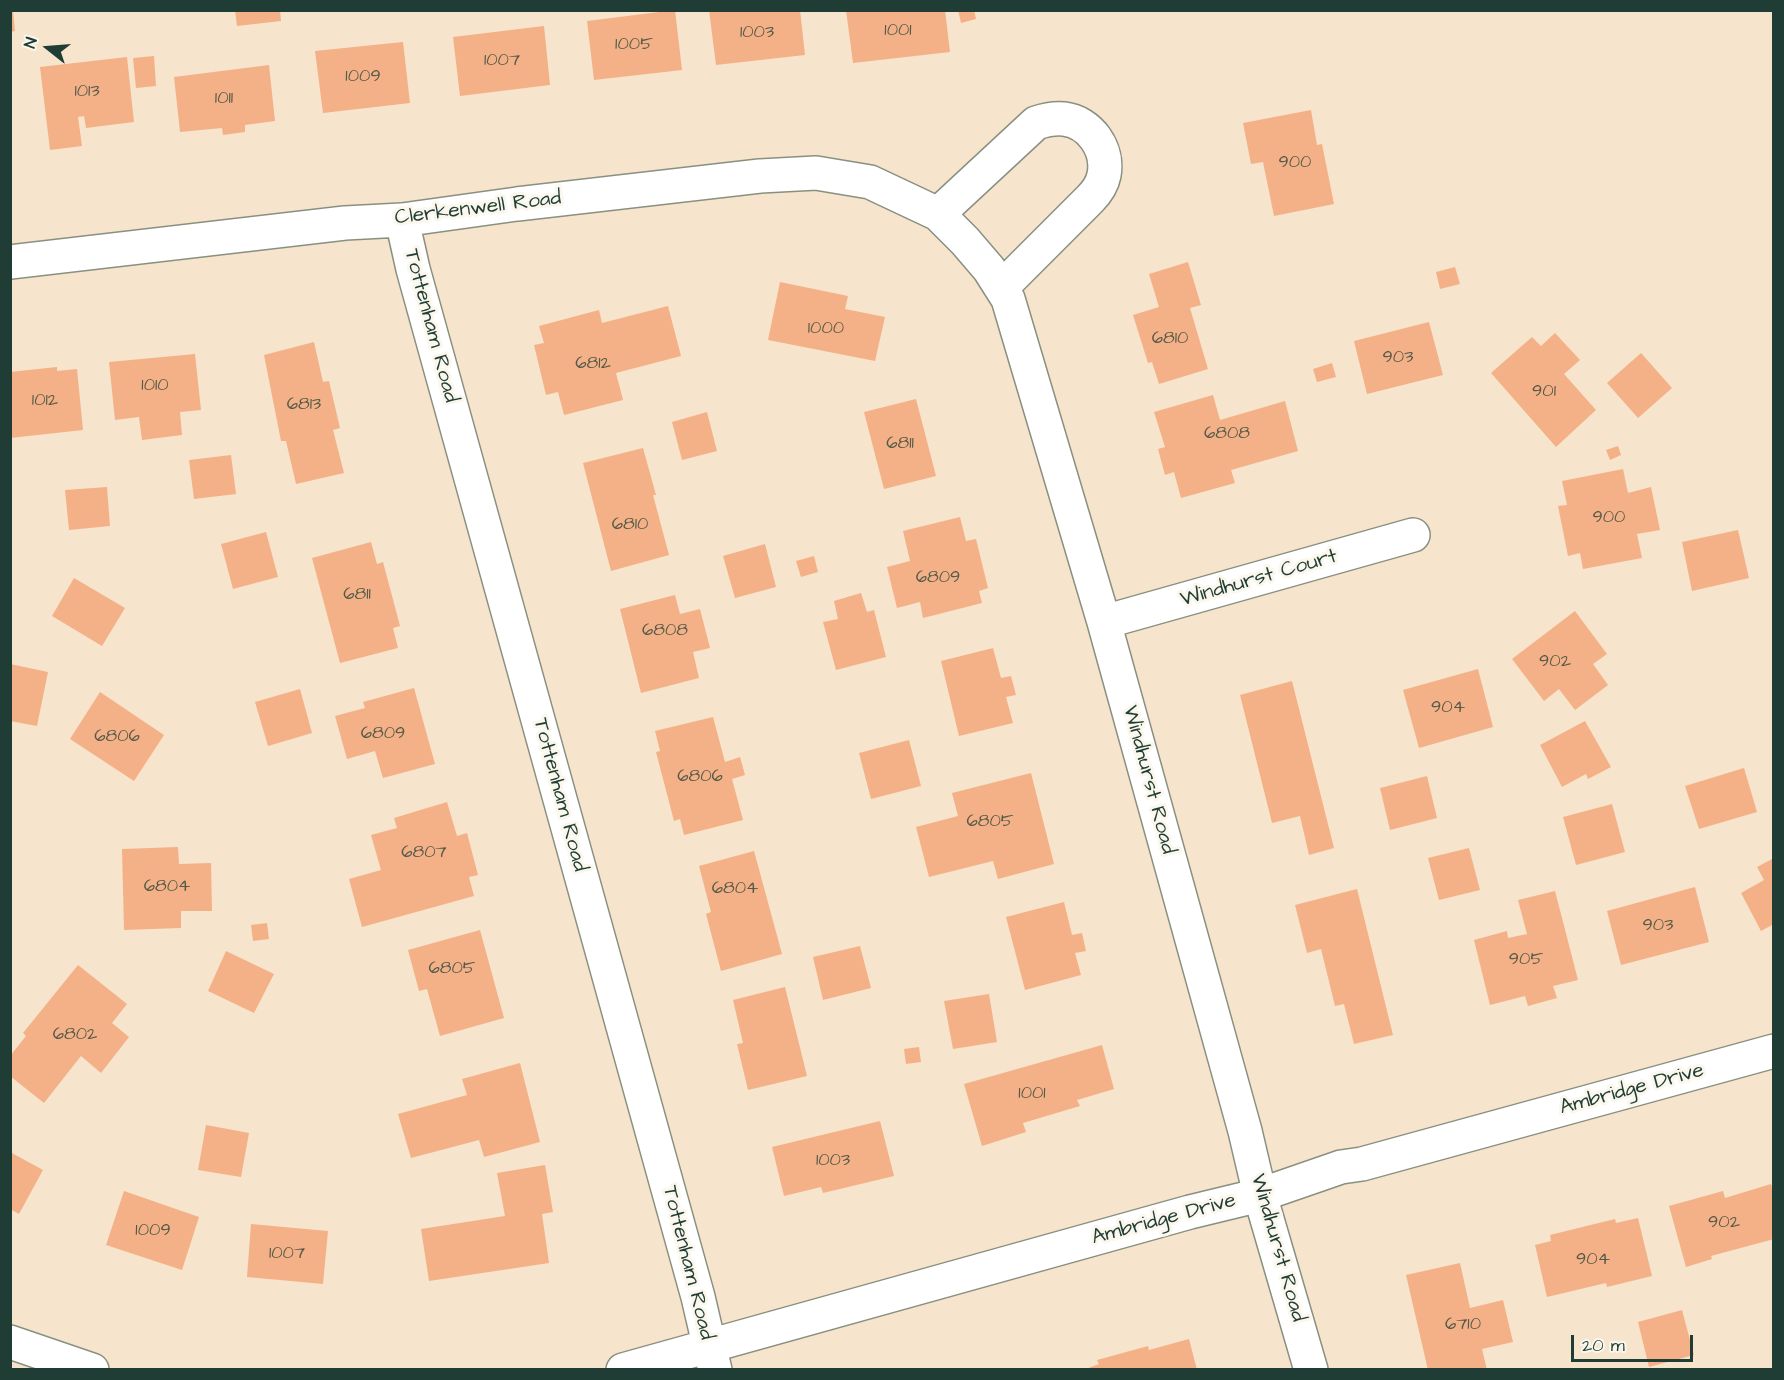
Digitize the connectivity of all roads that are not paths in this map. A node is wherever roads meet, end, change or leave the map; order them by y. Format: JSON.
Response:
{"nodes":[{"id":1,"x":938,"y":214,"type":"junction"},
{"id":2,"x":402,"y":220,"type":"junction"},
{"id":3,"x":10,"y":262,"type":"edge"},
{"id":4,"x":1001,"y":288,"type":"junction"},
{"id":5,"x":1413,"y":535,"type":"dead end"},
{"id":6,"x":1104,"y":622,"type":"junction"},
{"id":7,"x":1773,"y":1051,"type":"edge"},
{"id":8,"x":1260,"y":1195,"type":"junction"},
{"id":9,"x":10,"y":1342,"type":"edge"},
{"id":10,"x":711,"y":1358,"type":"edge"},
{"id":11,"x":92,"y":1370,"type":"edge"},
{"id":12,"x":622,"y":1370,"type":"edge"},
{"id":13,"x":1311,"y":1370,"type":"edge"}],
"edges":[{"from":1,"to":2,"type":"street","name":"Clerkenwell Road"},
{"from":1,"to":4,"type":"street","name":"Windhurst Road"},
{"from":1,"to":4,"type":"street"},
{"from":2,"to":3,"type":"street","name":"Clerkenwell Road"},
{"from":2,"to":10,"type":"street","name":"Tottenham Road"},
{"from":4,"to":6,"type":"street","name":"Windhurst Road"},
{"from":5,"to":6,"type":"street","name":"Windhurst Court"},
{"from":6,"to":8,"type":"street","name":"Windhurst Road"},
{"from":7,"to":8,"type":"street","name":"Ambridge Drive"},
{"from":8,"to":10,"type":"street","name":"Ambridge Drive"},
{"from":8,"to":13,"type":"street","name":"Windhurst Road"},
{"from":9,"to":11,"type":"street"},
{"from":10,"to":12,"type":"street","name":"Ambridge Drive"}]}
